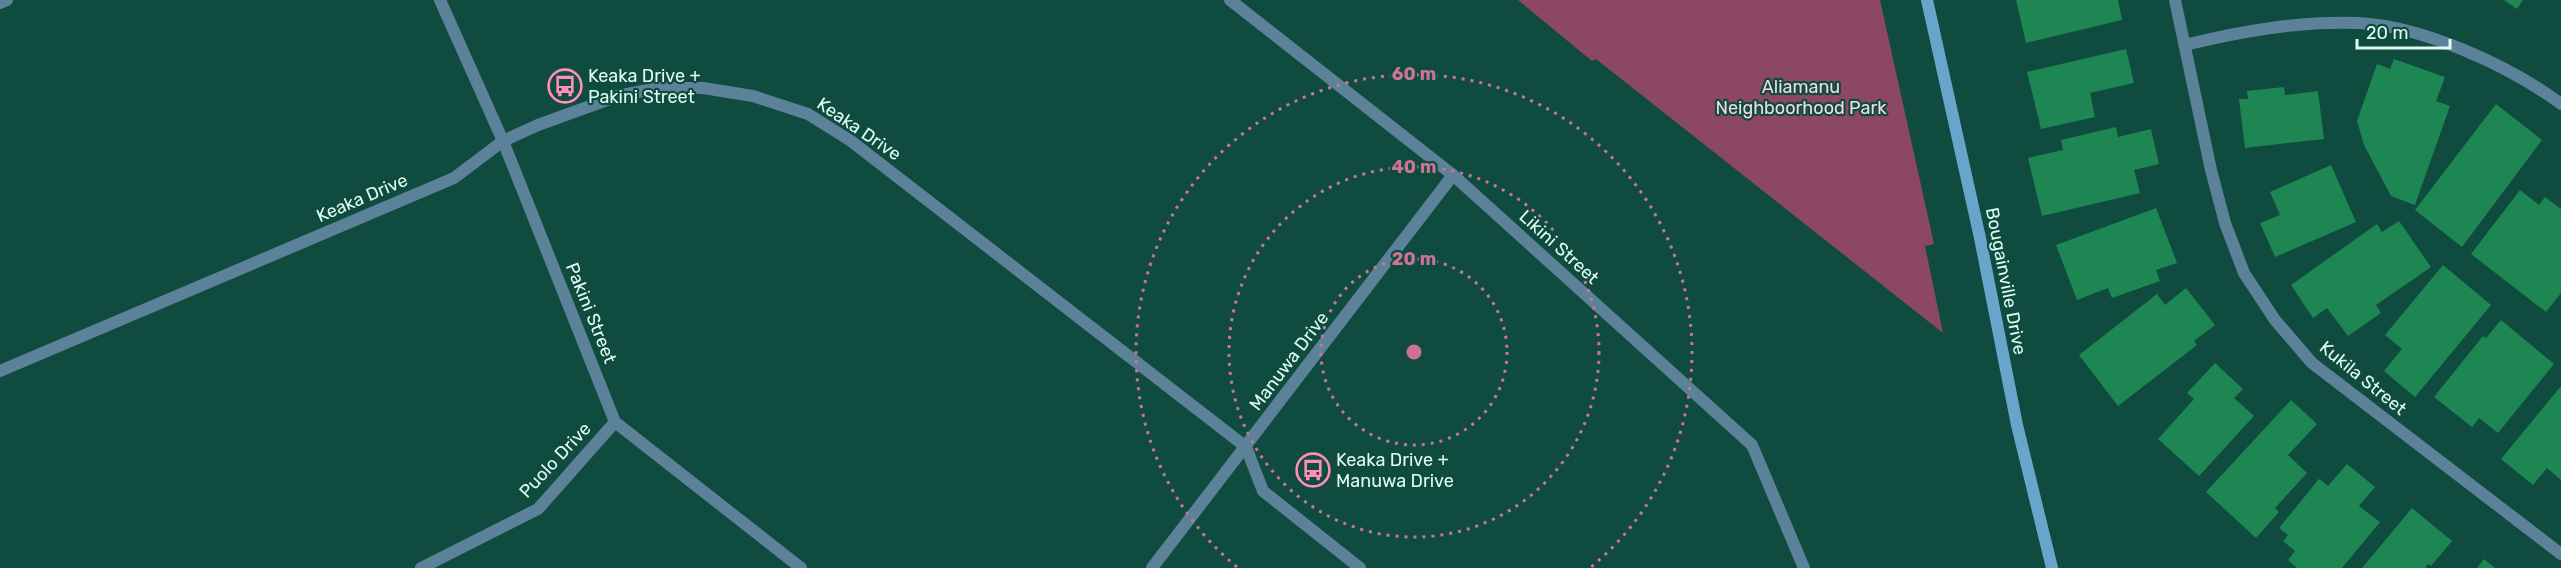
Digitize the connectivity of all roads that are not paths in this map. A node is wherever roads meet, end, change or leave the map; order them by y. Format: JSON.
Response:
{"nodes":[{"id":1,"x":7,"y":0,"type":"edge"},
{"id":2,"x":440,"y":0,"type":"edge"},
{"id":3,"x":1230,"y":0,"type":"edge"},
{"id":4,"x":1927,"y":0,"type":"edge"},
{"id":5,"x":2175,"y":0,"type":"edge"},
{"id":6,"x":0,"y":3,"type":"edge"},
{"id":7,"x":2185,"y":45,"type":"junction"},
{"id":8,"x":2561,"y":104,"type":"edge"},
{"id":9,"x":503,"y":141,"type":"junction"},
{"id":10,"x":1453,"y":175,"type":"junction"},
{"id":11,"x":0,"y":371,"type":"edge"},
{"id":12,"x":615,"y":422,"type":"junction"},
{"id":13,"x":1246,"y":447,"type":"junction"},
{"id":14,"x":2561,"y":554,"type":"edge"},
{"id":15,"x":421,"y":568,"type":"edge"},
{"id":16,"x":801,"y":568,"type":"edge"},
{"id":17,"x":1152,"y":568,"type":"edge"},
{"id":18,"x":1360,"y":568,"type":"edge"},
{"id":19,"x":1804,"y":568,"type":"edge"},
{"id":20,"x":2052,"y":568,"type":"edge"}],
"edges":[{"from":1,"to":6,"type":"street"},
{"from":2,"to":9,"type":"street","name":"Pakini Street"},
{"from":3,"to":10,"type":"street","name":"Likini Street"},
{"from":4,"to":20,"type":"street","name":"Bougainville Drive"},
{"from":5,"to":7,"type":"street","name":"Kukila Street"},
{"from":7,"to":8,"type":"street"},
{"from":7,"to":14,"type":"street","name":"Kukila Street"},
{"from":9,"to":11,"type":"street","name":"Keaka Drive"},
{"from":9,"to":12,"type":"street","name":"Pakini Street"},
{"from":9,"to":13,"type":"street","name":"Keaka Drive"},
{"from":10,"to":13,"type":"street","name":"Manuwa Drive"},
{"from":10,"to":19,"type":"street","name":"Likini Street"},
{"from":12,"to":15,"type":"street","name":"Puolo Drive"},
{"from":12,"to":16,"type":"street"},
{"from":13,"to":17,"type":"street","name":"Manuwa Drive"},
{"from":13,"to":18,"type":"street"}]}
